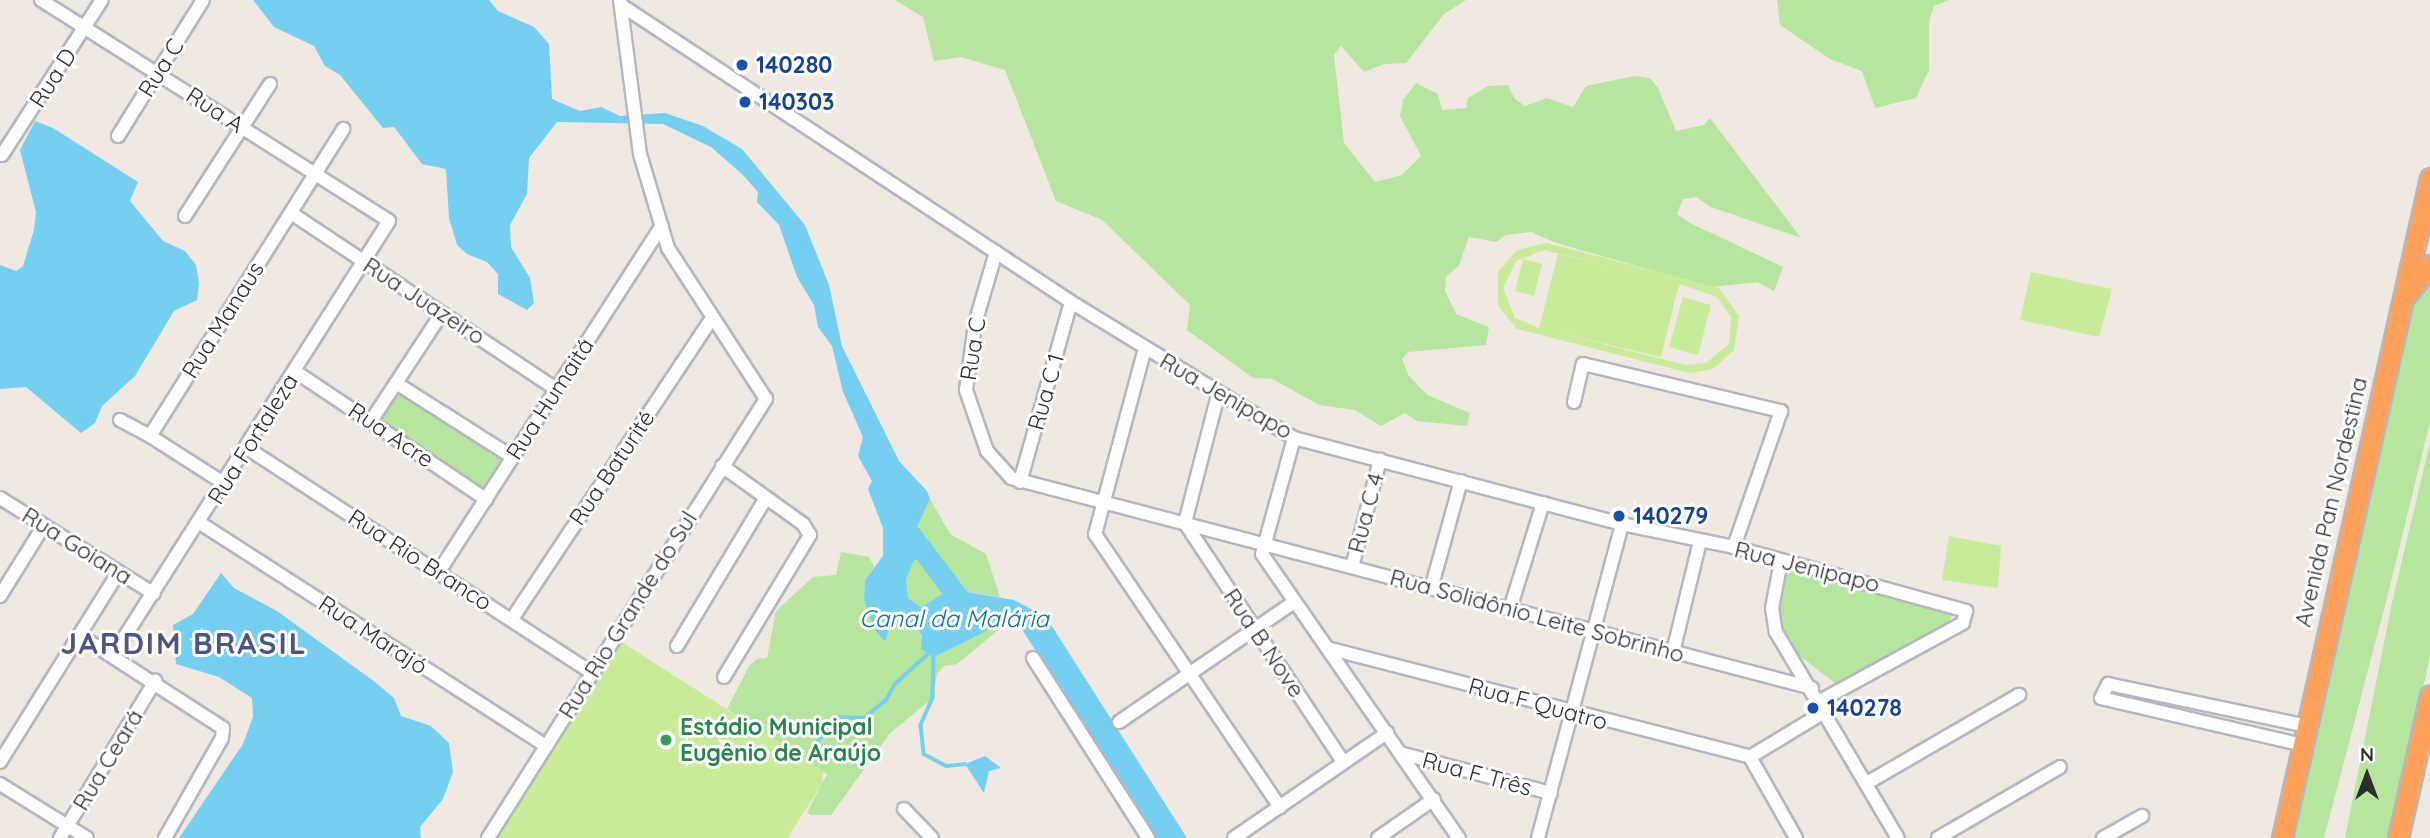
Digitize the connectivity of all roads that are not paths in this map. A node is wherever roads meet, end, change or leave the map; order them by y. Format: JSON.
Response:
{"nodes":[{"id":1,"x":41,"y":0,"type":"edge"},
{"id":2,"x":102,"y":0,"type":"edge"},
{"id":3,"x":203,"y":0,"type":"edge"},
{"id":4,"x":621,"y":2,"type":"edge"},
{"id":5,"x":85,"y":29,"type":"junction"},
{"id":6,"x":158,"y":73,"type":"junction"},
{"id":7,"x":270,"y":84,"type":"dead end"},
{"id":8,"x":242,"y":127,"type":"junction"},
{"id":9,"x":343,"y":129,"type":"dead end"},
{"id":10,"x":118,"y":136,"type":"dead end"},
{"id":11,"x":2,"y":155,"type":"edge"},
{"id":12,"x":315,"y":173,"type":"junction"},
{"id":13,"x":2430,"y":178,"type":"edge"},
{"id":14,"x":291,"y":213,"type":"junction"},
{"id":15,"x":185,"y":216,"type":"dead end"},
{"id":16,"x":389,"y":221,"type":"joint"},
{"id":17,"x":662,"y":226,"type":"junction"},
{"id":18,"x":996,"y":252,"type":"junction"},
{"id":19,"x":365,"y":263,"type":"junction"},
{"id":20,"x":2430,"y":265,"type":"edge"},
{"id":21,"x":2404,"y":298,"type":"junction"},
{"id":22,"x":1071,"y":302,"type":"junction"},
{"id":23,"x":442,"y":313,"type":"junction"},
{"id":24,"x":712,"y":318,"type":"junction"},
{"id":25,"x":1144,"y":348,"type":"junction"},
{"id":26,"x":296,"y":372,"type":"junction"},
{"id":27,"x":396,"y":383,"type":"junction"},
{"id":28,"x":556,"y":389,"type":"junction"},
{"id":29,"x":1217,"y":395,"type":"junction"},
{"id":30,"x":1574,"y":402,"type":"dead end"},
{"id":31,"x":120,"y":420,"type":"dead end"},
{"id":32,"x":371,"y":421,"type":"junction"},
{"id":33,"x":150,"y":436,"type":"junction"},
{"id":34,"x":1294,"y":438,"type":"junction"},
{"id":35,"x":247,"y":447,"type":"junction"},
{"id":36,"x":512,"y":457,"type":"junction"},
{"id":37,"x":1380,"y":460,"type":"junction"},
{"id":38,"x":722,"y":466,"type":"junction"},
{"id":39,"x":1016,"y":480,"type":"junction"},
{"id":40,"x":1461,"y":481,"type":"junction"},
{"id":41,"x":225,"y":484,"type":"junction"},
{"id":42,"x":0,"y":498,"type":"edge"},
{"id":43,"x":766,"y":498,"type":"junction"},
{"id":44,"x":486,"y":499,"type":"junction"},
{"id":45,"x":1543,"y":503,"type":"junction"},
{"id":46,"x":1103,"y":504,"type":"junction"},
{"id":47,"x":200,"y":523,"type":"junction"},
{"id":48,"x":1185,"y":523,"type":"junction"},
{"id":49,"x":1622,"y":524,"type":"junction"},
{"id":50,"x":43,"y":527,"type":"junction"},
{"id":51,"x":1700,"y":541,"type":"junction"},
{"id":52,"x":1263,"y":543,"type":"junction"},
{"id":53,"x":1734,"y":547,"type":"junction"},
{"id":54,"x":1781,"y":561,"type":"junction"},
{"id":55,"x":1352,"y":567,"type":"junction"},
{"id":56,"x":118,"y":573,"type":"junction"},
{"id":57,"x":438,"y":573,"type":"junction"},
{"id":58,"x":1432,"y":589,"type":"junction"},
{"id":59,"x":154,"y":594,"type":"junction"},
{"id":60,"x":0,"y":596,"type":"edge"},
{"id":61,"x":1293,"y":603,"type":"junction"},
{"id":62,"x":1510,"y":609,"type":"junction"},
{"id":63,"x":512,"y":619,"type":"junction"},
{"id":64,"x":1255,"y":629,"type":"junction"},
{"id":65,"x":1590,"y":630,"type":"junction"},
{"id":66,"x":79,"y":635,"type":"junction"},
{"id":67,"x":677,"y":646,"type":"dead end"},
{"id":68,"x":1327,"y":648,"type":"junction"},
{"id":69,"x":1673,"y":652,"type":"junction"},
{"id":70,"x":113,"y":655,"type":"junction"},
{"id":71,"x":1033,"y":658,"type":"dead end"},
{"id":72,"x":592,"y":673,"type":"junction"},
{"id":73,"x":724,"y":677,"type":"dead end"},
{"id":74,"x":1188,"y":677,"type":"junction"},
{"id":75,"x":155,"y":681,"type":"junction"},
{"id":76,"x":1812,"y":688,"type":"junction"},
{"id":77,"x":2019,"y":695,"type":"dead end"},
{"id":78,"x":2430,"y":696,"type":"edge"},
{"id":79,"x":1823,"y":706,"type":"junction"},
{"id":80,"x":1572,"y":713,"type":"junction"},
{"id":81,"x":1119,"y":722,"type":"dead end"},
{"id":82,"x":1387,"y":733,"type":"junction"},
{"id":83,"x":2306,"y":735,"type":"junction"},
{"id":84,"x":546,"y":746,"type":"junction"},
{"id":85,"x":1404,"y":754,"type":"junction"},
{"id":86,"x":1750,"y":757,"type":"junction"},
{"id":87,"x":0,"y":762,"type":"edge"},
{"id":88,"x":1343,"y":762,"type":"junction"},
{"id":89,"x":2060,"y":767,"type":"dead end"},
{"id":90,"x":1867,"y":783,"type":"junction"},
{"id":91,"x":0,"y":784,"type":"edge"},
{"id":92,"x":1551,"y":793,"type":"junction"},
{"id":93,"x":1434,"y":799,"type":"junction"},
{"id":94,"x":1280,"y":807,"type":"junction"},
{"id":95,"x":904,"y":808,"type":"dead end"},
{"id":96,"x":2142,"y":816,"type":"dead end"},
{"id":97,"x":1786,"y":820,"type":"junction"},
{"id":98,"x":68,"y":825,"type":"junction"},
{"id":99,"x":1238,"y":837,"type":"edge"},
{"id":100,"x":60,"y":838,"type":"edge"},
{"id":101,"x":87,"y":838,"type":"edge"},
{"id":102,"x":165,"y":838,"type":"edge"},
{"id":103,"x":488,"y":838,"type":"edge"},
{"id":104,"x":932,"y":838,"type":"edge"},
{"id":105,"x":1148,"y":838,"type":"edge"},
{"id":106,"x":1378,"y":838,"type":"edge"},
{"id":107,"x":1459,"y":838,"type":"edge"},
{"id":108,"x":1538,"y":838,"type":"edge"},
{"id":109,"x":1781,"y":838,"type":"edge"},
{"id":110,"x":1796,"y":838,"type":"edge"},
{"id":111,"x":1898,"y":838,"type":"edge"},
{"id":112,"x":1938,"y":838,"type":"edge"},
{"id":113,"x":2103,"y":838,"type":"edge"},
{"id":114,"x":2283,"y":838,"type":"edge"},
{"id":115,"x":2398,"y":838,"type":"edge"}],
"edges":[{"from":1,"to":5,"type":"street","name":"Rua A"},
{"from":2,"to":5,"type":"street","name":"Rua D"},
{"from":3,"to":6,"type":"street","name":"Rua C"},
{"from":4,"to":17,"type":"street"},
{"from":4,"to":18,"type":"street","name":"Rua Jenipapo"},
{"from":5,"to":6,"type":"street","name":"Rua A"},
{"from":5,"to":11,"type":"street","name":"Rua D"},
{"from":6,"to":8,"type":"street","name":"Rua A"},
{"from":6,"to":10,"type":"street","name":"Rua C"},
{"from":7,"to":8,"type":"street"},
{"from":8,"to":12,"type":"street","name":"Rua A"},
{"from":8,"to":15,"type":"street"},
{"from":9,"to":12,"type":"street","name":"Rua Manaus"},
{"from":12,"to":14,"type":"street","name":"Rua Manaus"},
{"from":12,"to":16,"type":"street","name":"Rua A"},
{"from":13,"to":21,"type":"highway","name":"Avenida Pan Nordestina"},
{"from":14,"to":19,"type":"street","name":"Rua Juazeiro"},
{"from":14,"to":33,"type":"street","name":"Rua Manaus"},
{"from":16,"to":19,"type":"street","name":"Rua Fortaleza"},
{"from":17,"to":24,"type":"street"},
{"from":17,"to":28,"type":"street","name":"Rua Humaitá"},
{"from":18,"to":22,"type":"street","name":"Rua Jenipapo"},
{"from":18,"to":39,"type":"street","name":"Rua C"},
{"from":19,"to":23,"type":"street","name":"Rua Juazeiro"},
{"from":19,"to":26,"type":"street","name":"Rua Fortaleza"},
{"from":20,"to":21,"type":"highway"},
{"from":21,"to":83,"type":"highway","name":"Avenida Pan Nordestina"},
{"from":22,"to":25,"type":"street","name":"Rua Jenipapo"},
{"from":22,"to":39,"type":"street","name":"Rua C 1"},
{"from":23,"to":27,"type":"street"},
{"from":23,"to":28,"type":"street","name":"Rua Juazeiro"},
{"from":24,"to":38,"type":"street","name":"Rua Rio Grande do Sul"},
{"from":24,"to":63,"type":"street","name":"Rua Baturité"},
{"from":25,"to":29,"type":"street","name":"Rua Jenipapo"},
{"from":25,"to":46,"type":"street"},
{"from":26,"to":32,"type":"street","name":"Rua Acre"},
{"from":26,"to":35,"type":"street","name":"Rua Fortaleza"},
{"from":27,"to":32,"type":"street"},
{"from":27,"to":36,"type":"street"},
{"from":28,"to":36,"type":"street","name":"Rua Humaitá"},
{"from":29,"to":34,"type":"street","name":"Rua Jenipapo"},
{"from":29,"to":48,"type":"street"},
{"from":30,"to":53,"type":"street"},
{"from":31,"to":33,"type":"street"},
{"from":32,"to":44,"type":"street","name":"Rua Acre"},
{"from":33,"to":41,"type":"street"},
{"from":34,"to":37,"type":"street","name":"Rua Jenipapo"},
{"from":34,"to":52,"type":"street"},
{"from":35,"to":41,"type":"street","name":"Rua Fortaleza"},
{"from":35,"to":57,"type":"street","name":"Rua Rio Branco"},
{"from":36,"to":44,"type":"street","name":"Rua Humaitá"},
{"from":37,"to":40,"type":"street","name":"Rua Jenipapo"},
{"from":37,"to":55,"type":"street","name":"Rua C 4"},
{"from":38,"to":43,"type":"street"},
{"from":38,"to":72,"type":"street","name":"Rua Rio Grande do Sul"},
{"from":39,"to":46,"type":"street","name":"Rua Solidônio Leite Sobrinho"},
{"from":40,"to":45,"type":"street","name":"Rua Jenipapo"},
{"from":40,"to":58,"type":"street"},
{"from":41,"to":47,"type":"street","name":"Rua Fortaleza"},
{"from":42,"to":50,"type":"street","name":"Rua Goiana"},
{"from":43,"to":67,"type":"street"},
{"from":43,"to":73,"type":"street"},
{"from":44,"to":57,"type":"street","name":"Rua Humaitá"},
{"from":45,"to":49,"type":"street","name":"Rua Jenipapo"},
{"from":45,"to":62,"type":"street"},
{"from":46,"to":48,"type":"street","name":"Rua Solidônio Leite Sobrinho"},
{"from":46,"to":74,"type":"street"},
{"from":47,"to":59,"type":"street","name":"Rua Fortaleza"},
{"from":47,"to":84,"type":"street","name":"Rua Marajó"},
{"from":48,"to":52,"type":"street","name":"Rua Solidônio Leite Sobrinho"},
{"from":48,"to":64,"type":"street","name":"Rua B Nove"},
{"from":49,"to":51,"type":"street","name":"Rua Jenipapo"},
{"from":49,"to":65,"type":"street"},
{"from":50,"to":56,"type":"street","name":"Rua Goiana"},
{"from":50,"to":60,"type":"street"},
{"from":51,"to":53,"type":"street","name":"Rua Jenipapo"},
{"from":51,"to":69,"type":"street"},
{"from":52,"to":55,"type":"street","name":"Rua Solidônio Leite Sobrinho"},
{"from":52,"to":61,"type":"street"},
{"from":53,"to":54,"type":"street","name":"Rua Jenipapo"},
{"from":54,"to":76,"type":"street"},
{"from":54,"to":79,"type":"street","name":"Rua Jenipapo"},
{"from":55,"to":58,"type":"street","name":"Rua Solidônio Leite Sobrinho"},
{"from":56,"to":59,"type":"street","name":"Rua Goiana"},
{"from":56,"to":66,"type":"street"},
{"from":57,"to":63,"type":"street","name":"Rua Rio Branco"},
{"from":58,"to":62,"type":"street","name":"Rua Solidônio Leite Sobrinho"},
{"from":59,"to":70,"type":"street","name":"Rua Fortaleza"},
{"from":61,"to":64,"type":"street"},
{"from":61,"to":68,"type":"street"},
{"from":62,"to":65,"type":"street","name":"Rua Solidônio Leite Sobrinho"},
{"from":63,"to":72,"type":"street","name":"Rua Rio Branco"},
{"from":64,"to":74,"type":"street"},
{"from":64,"to":88,"type":"street","name":"Rua B Nove"},
{"from":65,"to":69,"type":"street","name":"Rua Solidônio Leite Sobrinho"},
{"from":65,"to":80,"type":"street"},
{"from":66,"to":70,"type":"street"},
{"from":66,"to":87,"type":"street"},
{"from":68,"to":80,"type":"street","name":"Rua F Quatro"},
{"from":68,"to":82,"type":"street"},
{"from":69,"to":76,"type":"street","name":"Rua Solidônio Leite Sobrinho"},
{"from":70,"to":75,"type":"street"},
{"from":71,"to":105,"type":"street"},
{"from":72,"to":84,"type":"street","name":"Rua Rio Grande do Sul"},
{"from":74,"to":81,"type":"street"},
{"from":74,"to":94,"type":"street"},
{"from":75,"to":98,"type":"street","name":"Rua Ceará"},
{"from":75,"to":102,"type":"street"},
{"from":76,"to":79,"type":"street"},
{"from":77,"to":90,"type":"street"},
{"from":78,"to":115,"type":"highway"},
{"from":79,"to":86,"type":"street"},
{"from":79,"to":90,"type":"street"},
{"from":80,"to":86,"type":"street","name":"Rua F Quatro"},
{"from":80,"to":92,"type":"street"},
{"from":82,"to":85,"type":"street"},
{"from":82,"to":88,"type":"street"},
{"from":83,"to":83,"type":"street"},
{"from":83,"to":114,"type":"highway","name":"Avenida Pan Nordestina"},
{"from":84,"to":103,"type":"street","name":"Rua Rio Grande do Sul"},
{"from":85,"to":92,"type":"street","name":"Rua F Três"},
{"from":85,"to":93,"type":"street"},
{"from":86,"to":97,"type":"street"},
{"from":88,"to":94,"type":"street"},
{"from":89,"to":112,"type":"street"},
{"from":90,"to":111,"type":"street"},
{"from":91,"to":98,"type":"street"},
{"from":92,"to":108,"type":"street"},
{"from":93,"to":106,"type":"street"},
{"from":93,"to":107,"type":"street"},
{"from":94,"to":99,"type":"street"},
{"from":95,"to":104,"type":"street"},
{"from":96,"to":113,"type":"street"},
{"from":97,"to":109,"type":"street"},
{"from":97,"to":110,"type":"street"},
{"from":98,"to":100,"type":"street","name":"Rua Ceará"},
{"from":98,"to":101,"type":"street"}]}
